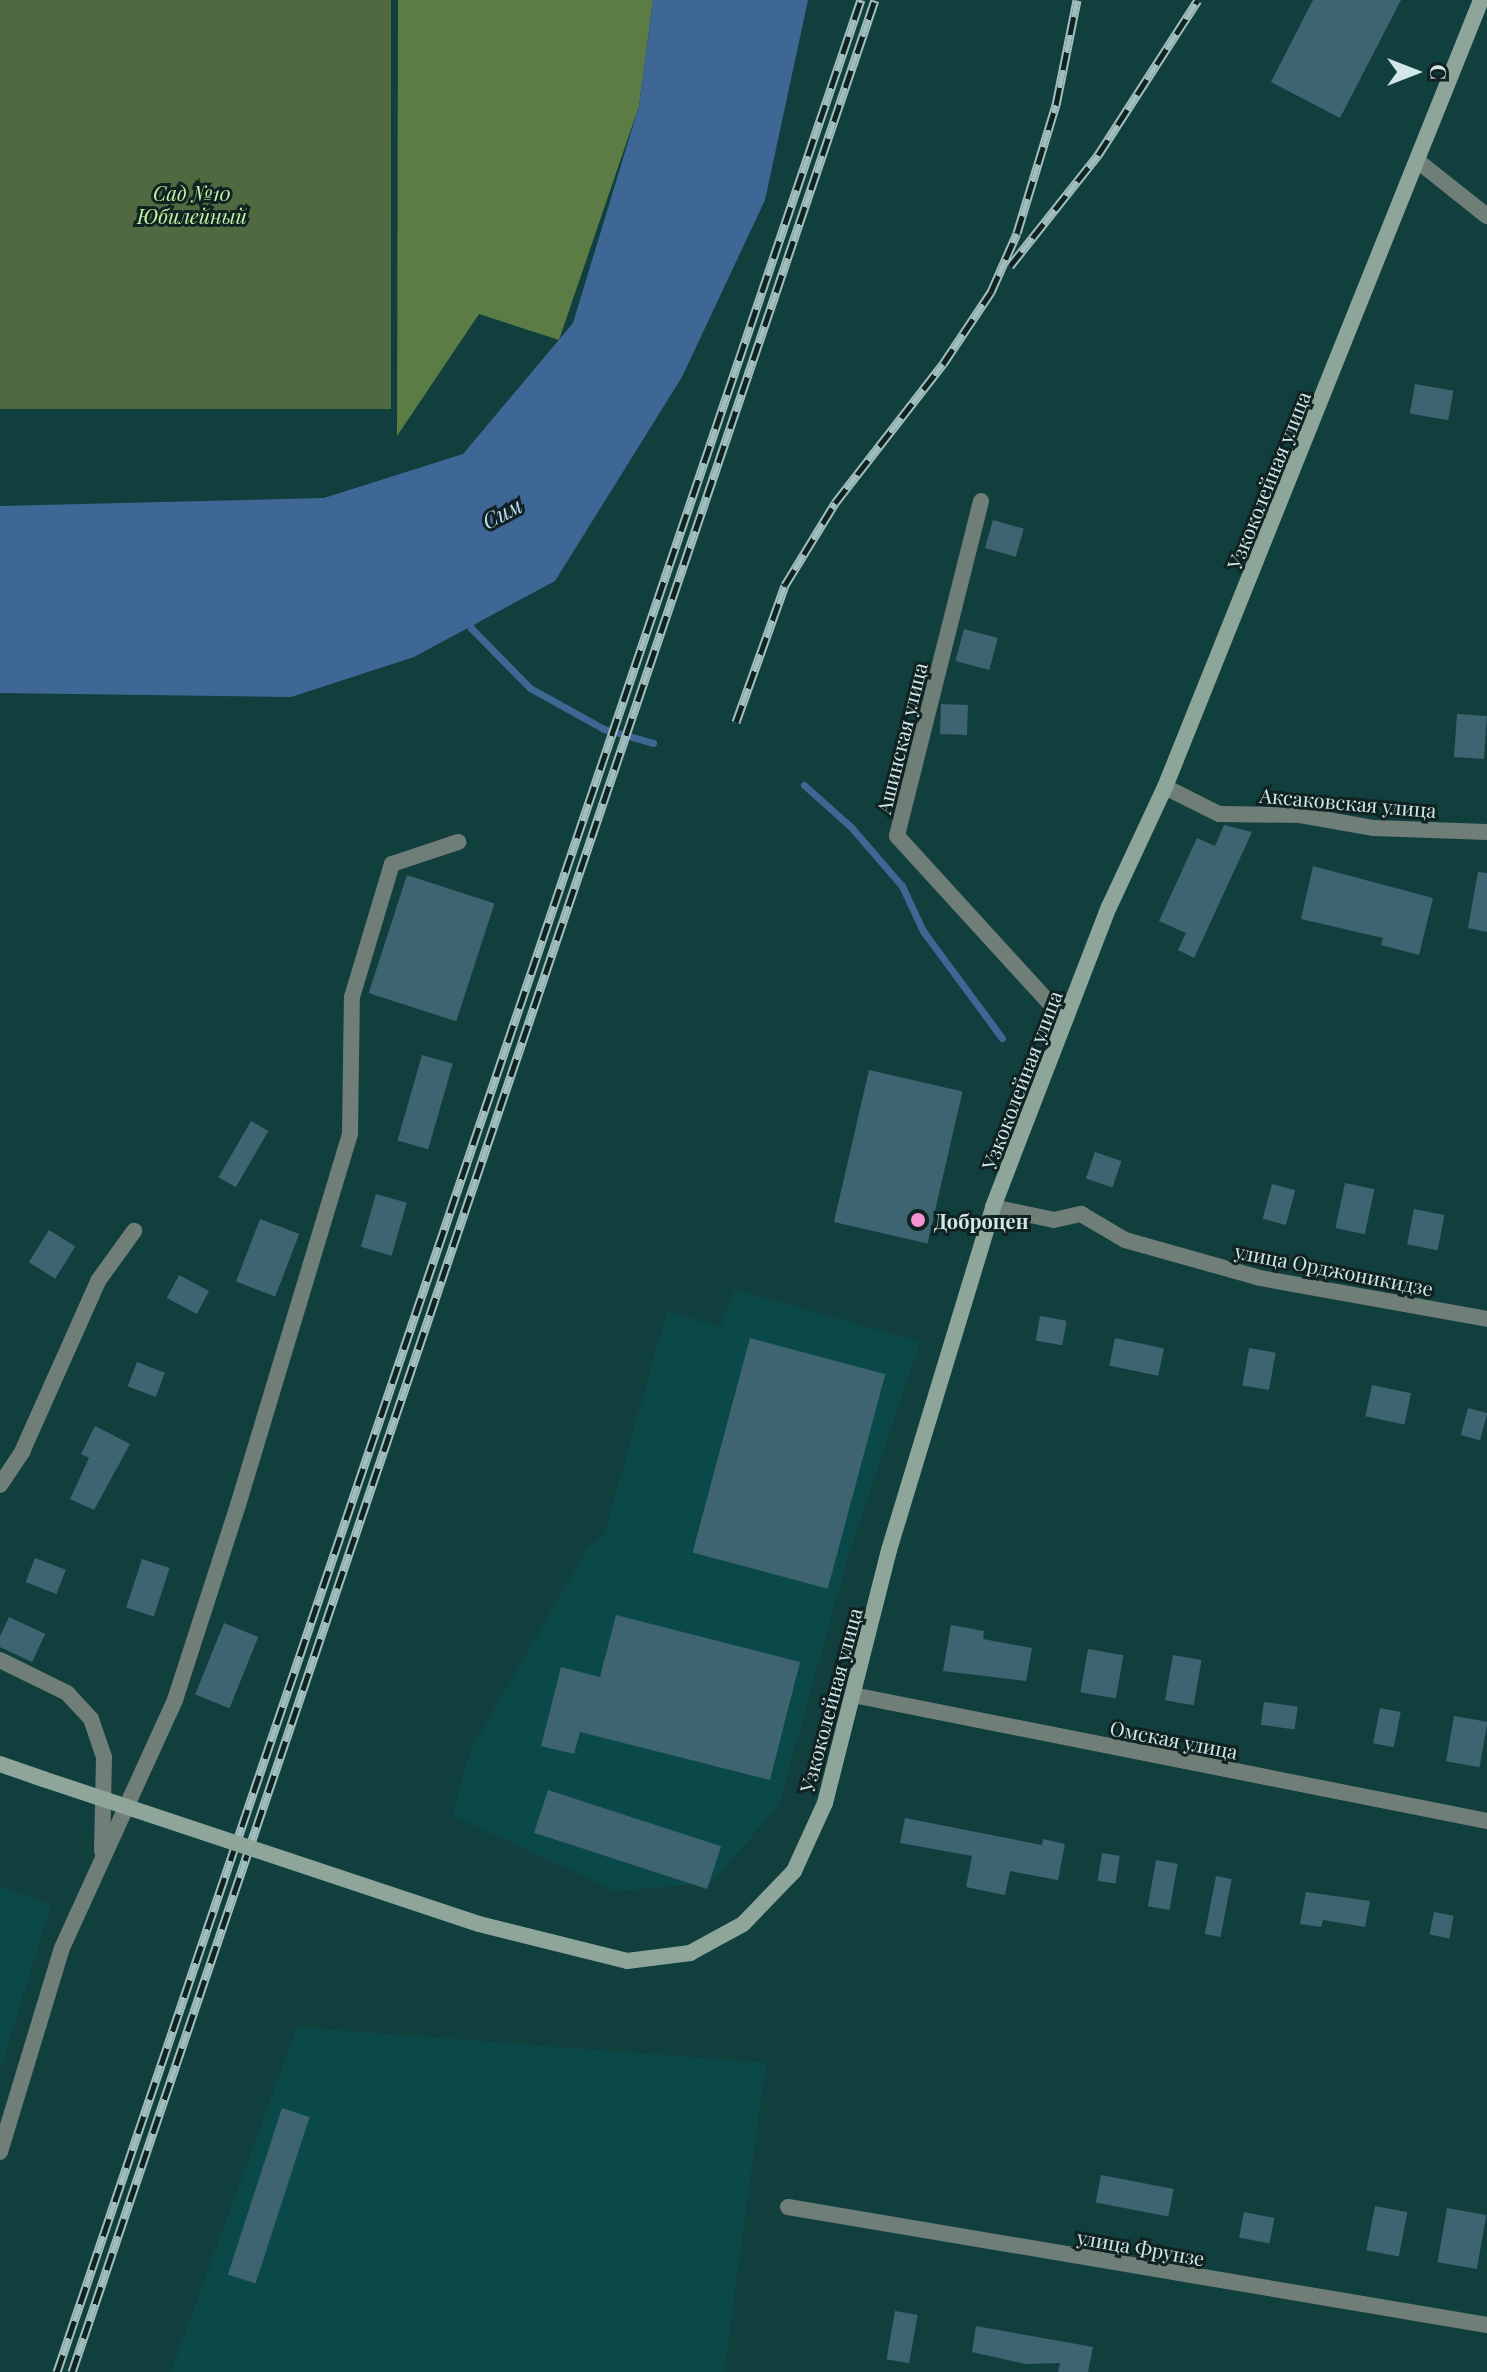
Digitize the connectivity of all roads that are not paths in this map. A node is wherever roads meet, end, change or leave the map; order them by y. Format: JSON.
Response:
{"nodes":[{"id":1,"x":1481,"y":0,"type":"edge"},
{"id":2,"x":1419,"y":162,"type":"junction"},
{"id":3,"x":1487,"y":216,"type":"edge"},
{"id":4,"x":981,"y":501,"type":"dead end"},
{"id":5,"x":1165,"y":787,"type":"junction"},
{"id":6,"x":1487,"y":832,"type":"edge"},
{"id":7,"x":458,"y":842,"type":"dead end"},
{"id":8,"x":1065,"y":1020,"type":"junction"},
{"id":9,"x":993,"y":1207,"type":"junction"},
{"id":10,"x":134,"y":1231,"type":"dead end"},
{"id":11,"x":1487,"y":1319,"type":"edge"},
{"id":12,"x":0,"y":1485,"type":"edge"},
{"id":13,"x":0,"y":1660,"type":"edge"},
{"id":14,"x":853,"y":1695,"type":"junction"},
{"id":15,"x":0,"y":1764,"type":"edge"},
{"id":16,"x":1487,"y":1821,"type":"edge"},
{"id":17,"x":102,"y":1861,"type":"junction"},
{"id":18,"x":0,"y":2152,"type":"edge"},
{"id":19,"x":788,"y":2207,"type":"dead end"},
{"id":20,"x":1487,"y":2325,"type":"edge"}],
"edges":[{"from":1,"to":2,"type":"street","name":"Узкоколейная улица"},
{"from":2,"to":3,"type":"street"},
{"from":2,"to":5,"type":"street","name":"Узкоколейная улица"},
{"from":4,"to":8,"type":"street","name":"Ашинская улица"},
{"from":5,"to":6,"type":"street","name":"Аксаковская улица"},
{"from":5,"to":8,"type":"street","name":"Узкоколейная улица"},
{"from":7,"to":17,"type":"street"},
{"from":8,"to":9,"type":"street","name":"Узкоколейная улица"},
{"from":9,"to":11,"type":"street","name":"улица Орджоникидзе"},
{"from":9,"to":14,"type":"street","name":"Узкоколейная улица"},
{"from":10,"to":12,"type":"street"},
{"from":13,"to":17,"type":"street"},
{"from":14,"to":15,"type":"street","name":"Узкоколейная улица","bridge":true},
{"from":14,"to":16,"type":"street","name":"Омская улица"},
{"from":17,"to":18,"type":"street"},
{"from":19,"to":20,"type":"street","name":"улица Фрунзе"}]}
